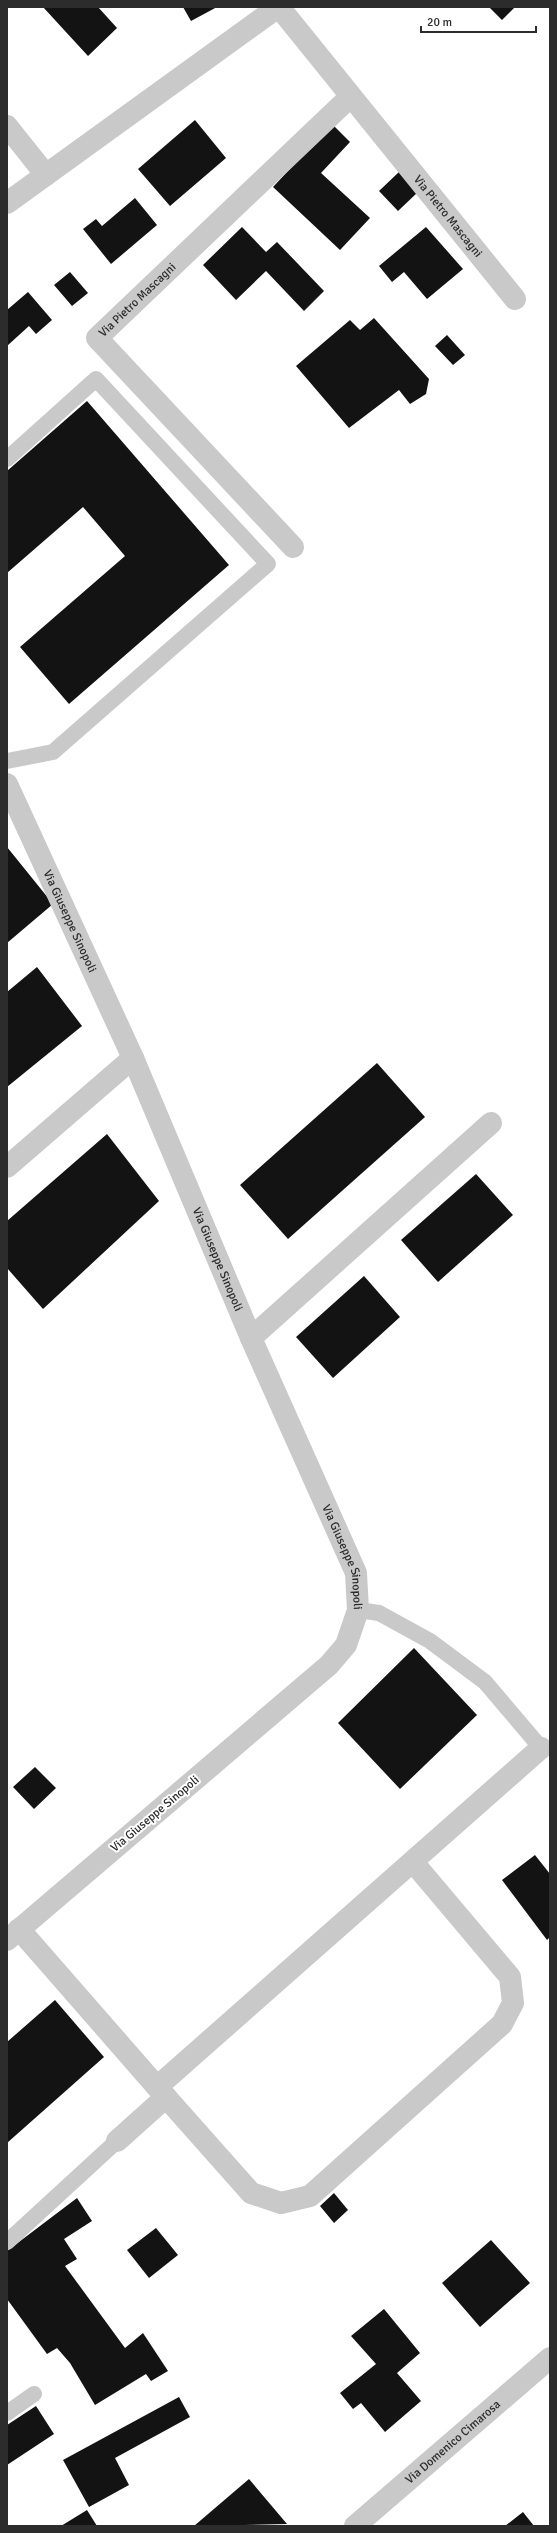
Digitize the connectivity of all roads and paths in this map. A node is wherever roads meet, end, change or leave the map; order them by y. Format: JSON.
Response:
{"nodes":[{"id":1,"x":278,"y":7,"type":"edge"},
{"id":2,"x":350,"y":97,"type":"junction"},
{"id":3,"x":7,"y":126,"type":"edge"},
{"id":4,"x":46,"y":175,"type":"junction"},
{"id":5,"x":7,"y":203,"type":"edge"},
{"id":6,"x":515,"y":299,"type":"dead end"},
{"id":7,"x":7,"y":459,"type":"edge"},
{"id":8,"x":293,"y":547,"type":"dead end"},
{"id":9,"x":7,"y":761,"type":"edge"},
{"id":10,"x":7,"y":784,"type":"edge"},
{"id":11,"x":133,"y":1058,"type":"junction"},
{"id":12,"x":491,"y":1123,"type":"dead end"},
{"id":13,"x":7,"y":1167,"type":"edge"},
{"id":14,"x":251,"y":1338,"type":"junction"},
{"id":15,"x":358,"y":1610,"type":"junction"},
{"id":16,"x":541,"y":1748,"type":"joint"},
{"id":17,"x":413,"y":1862,"type":"junction"},
{"id":18,"x":13,"y":1935,"type":"edge"},
{"id":19,"x":162,"y":2092,"type":"junction"},
{"id":20,"x":117,"y":2141,"type":"joint"},
{"id":21,"x":7,"y":2242,"type":"edge"},
{"id":22,"x":550,"y":2358,"type":"edge"},
{"id":23,"x":34,"y":2394,"type":"dead end"},
{"id":24,"x":7,"y":2412,"type":"edge"},
{"id":25,"x":355,"y":2526,"type":"edge"}],
"edges":[{"from":1,"to":2,"type":"street","name":"Via Pietro Mascagni"},
{"from":1,"to":4,"type":"street","name":"Via Pietro Mascagni"},
{"from":2,"to":6,"type":"street","name":"Via Pietro Mascagni"},
{"from":2,"to":8,"type":"street","name":"Via Pietro Mascagni"},
{"from":3,"to":4,"type":"street"},
{"from":4,"to":5,"type":"street","name":"Via Pietro Mascagni"},
{"from":7,"to":9,"type":"lane"},
{"from":10,"to":11,"type":"street","name":"Via Giuseppe Sinopoli"},
{"from":11,"to":13,"type":"street"},
{"from":11,"to":14,"type":"street","name":"Via Giuseppe Sinopoli"},
{"from":12,"to":14,"type":"street"},
{"from":14,"to":15,"type":"street","name":"Via Giuseppe Sinopoli"},
{"from":15,"to":16,"type":"lane"},
{"from":15,"to":18,"type":"street","name":"Via Giuseppe Sinopoli"},
{"from":16,"to":17,"type":"street"},
{"from":17,"to":19,"type":"street"},
{"from":17,"to":19,"type":"street"},
{"from":18,"to":19,"type":"street"},
{"from":19,"to":20,"type":"street"},
{"from":20,"to":21,"type":"lane"},
{"from":22,"to":25,"type":"street","name":"Via Domenico Cimarosa"},
{"from":23,"to":24,"type":"lane"}]}
